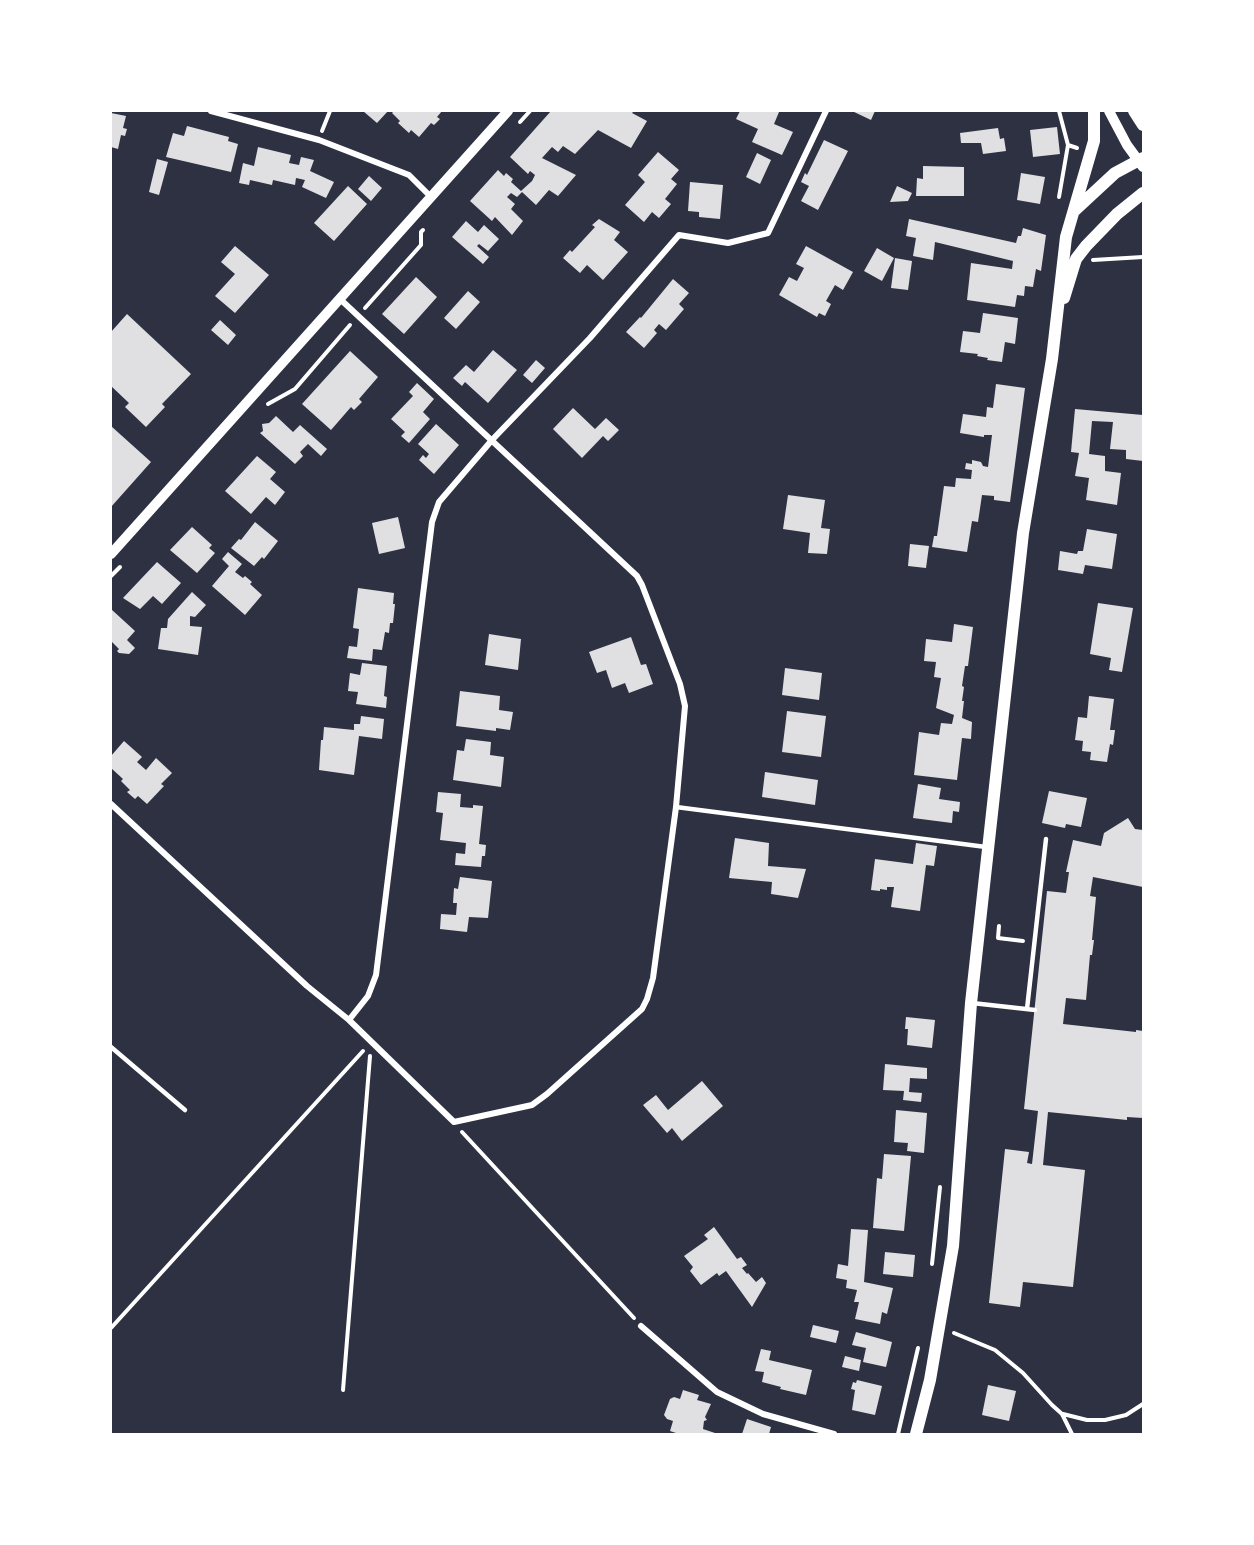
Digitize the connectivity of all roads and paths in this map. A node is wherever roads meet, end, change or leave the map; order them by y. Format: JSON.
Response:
{"nodes":[{"id":1,"x":211,"y":111,"type":"edge"},
{"id":2,"x":330,"y":111,"type":"edge"},
{"id":3,"x":508,"y":111,"type":"edge"},
{"id":4,"x":530,"y":111,"type":"edge"},
{"id":5,"x":826,"y":111,"type":"edge"},
{"id":6,"x":1094,"y":111,"type":"edge"},
{"id":7,"x":1109,"y":111,"type":"edge"},
{"id":8,"x":1134,"y":111,"type":"edge"},
{"id":9,"x":1143,"y":125,"type":"edge"},
{"id":10,"x":514,"y":128,"type":"dead end"},
{"id":11,"x":319,"y":140,"type":"junction"},
{"id":12,"x":1141,"y":162,"type":"edge"},
{"id":13,"x":1143,"y":193,"type":"edge"},
{"id":14,"x":431,"y":196,"type":"junction"},
{"id":15,"x":1073,"y":212,"type":"junction"},
{"id":16,"x":429,"y":224,"type":"dead end"},
{"id":17,"x":1143,"y":257,"type":"edge"},
{"id":18,"x":1076,"y":259,"type":"junction"},
{"id":19,"x":340,"y":299,"type":"junction"},
{"id":20,"x":359,"y":316,"type":"junction"},
{"id":21,"x":1057,"y":325,"type":"junction"},
{"id":22,"x":261,"y":409,"type":"dead end"},
{"id":23,"x":492,"y":440,"type":"junction"},
{"id":24,"x":111,"y":554,"type":"edge"},
{"id":25,"x":126,"y":559,"type":"dead end"},
{"id":26,"x":111,"y":576,"type":"edge"},
{"id":27,"x":111,"y":804,"type":"edge"},
{"id":28,"x":676,"y":807,"type":"junction"},
{"id":29,"x":1046,"y":839,"type":"dead end"},
{"id":30,"x":988,"y":848,"type":"junction"},
{"id":31,"x":999,"y":926,"type":"dead end"},
{"id":32,"x":1015,"y":940,"type":"dead end"},
{"id":33,"x":971,"y":1003,"type":"junction"},
{"id":34,"x":1027,"y":1009,"type":"junction"},
{"id":35,"x":1035,"y":1010,"type":"dead end"},
{"id":36,"x":349,"y":1020,"type":"junction"},
{"id":37,"x":371,"y":1043,"type":"junction"},
{"id":38,"x":111,"y":1047,"type":"edge"},
{"id":39,"x":185,"y":1110,"type":"dead end"},
{"id":40,"x":454,"y":1122,"type":"junction"},
{"id":41,"x":641,"y":1326,"type":"joint"},
{"id":42,"x":939,"y":1327,"type":"junction"},
{"id":43,"x":111,"y":1328,"type":"edge"},
{"id":44,"x":343,"y":1390,"type":"dead end"},
{"id":45,"x":1143,"y":1404,"type":"edge"},
{"id":46,"x":1062,"y":1414,"type":"junction"},
{"id":47,"x":834,"y":1434,"type":"edge"},
{"id":48,"x":916,"y":1434,"type":"edge"},
{"id":49,"x":1072,"y":1434,"type":"edge"}],
"edges":[{"from":1,"to":11,"type":"street"},
{"from":2,"to":11,"type":"path"},
{"from":3,"to":14,"type":"street"},
{"from":4,"to":10,"type":"path"},
{"from":5,"to":23,"type":"street"},
{"from":6,"to":15,"type":"main road"},
{"from":7,"to":12,"type":"street"},
{"from":8,"to":9,"type":"main road"},
{"from":11,"to":14,"type":"street"},
{"from":12,"to":15,"type":"main road"},
{"from":13,"to":18,"type":"main road"},
{"from":14,"to":19,"type":"street"},
{"from":15,"to":21,"type":"main road"},
{"from":16,"to":20,"type":"path"},
{"from":17,"to":18,"type":"path"},
{"from":18,"to":21,"type":"main road"},
{"from":19,"to":20,"type":"street"},
{"from":19,"to":24,"type":"street"},
{"from":20,"to":22,"type":"path"},
{"from":20,"to":23,"type":"street"},
{"from":21,"to":30,"type":"main road"},
{"from":23,"to":28,"type":"street"},
{"from":23,"to":36,"type":"street"},
{"from":25,"to":26,"type":"path"},
{"from":27,"to":36,"type":"street"},
{"from":28,"to":30,"type":"lane"},
{"from":28,"to":40,"type":"street"},
{"from":29,"to":34,"type":"lane"},
{"from":30,"to":33,"type":"main road"},
{"from":31,"to":32,"type":"path"},
{"from":33,"to":34,"type":"lane"},
{"from":33,"to":42,"type":"main road"},
{"from":34,"to":35,"type":"lane"},
{"from":36,"to":37,"type":"street"},
{"from":37,"to":40,"type":"street"},
{"from":37,"to":43,"type":"path"},
{"from":37,"to":44,"type":"path"},
{"from":38,"to":39,"type":"lane"},
{"from":40,"to":41,"type":"path"},
{"from":41,"to":47,"type":"street"},
{"from":42,"to":46,"type":"path"},
{"from":42,"to":48,"type":"main road"},
{"from":45,"to":46,"type":"path"},
{"from":46,"to":49,"type":"path"}]}
